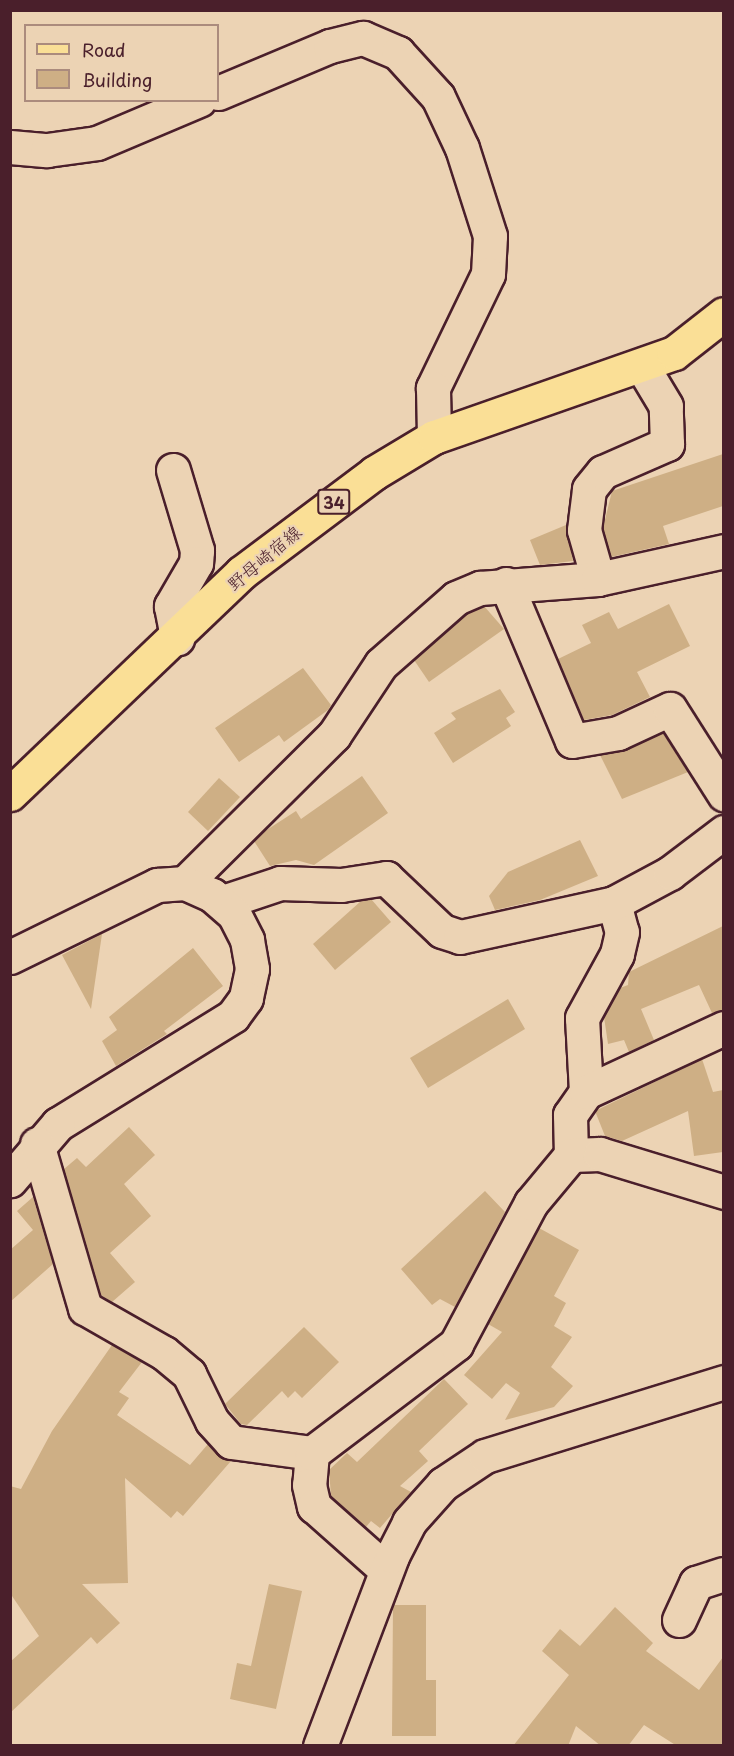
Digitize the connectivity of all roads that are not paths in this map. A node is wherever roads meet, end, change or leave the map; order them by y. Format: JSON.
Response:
{"nodes":[{"id":1,"x":219,"y":93,"type":"edge"},
{"id":2,"x":194,"y":102,"type":"edge"},
{"id":3,"x":10,"y":147,"type":"edge"},
{"id":4,"x":723,"y":314,"type":"edge"},
{"id":5,"x":642,"y":366,"type":"junction"},
{"id":6,"x":434,"y":438,"type":"junction"},
{"id":7,"x":173,"y":470,"type":"dead end"},
{"id":8,"x":723,"y":551,"type":"edge"},
{"id":9,"x":598,"y":579,"type":"junction"},
{"id":10,"x":506,"y":584,"type":"junction"},
{"id":11,"x":177,"y":638,"type":"junction"},
{"id":12,"x":10,"y":794,"type":"edge"},
{"id":13,"x":723,"y":794,"type":"edge"},
{"id":14,"x":723,"y":832,"type":"edge"},
{"id":15,"x":185,"y":883,"type":"junction"},
{"id":16,"x":223,"y":902,"type":"junction"},
{"id":17,"x":614,"y":903,"type":"junction"},
{"id":18,"x":10,"y":957,"type":"edge"},
{"id":19,"x":723,"y":1028,"type":"edge"},
{"id":20,"x":586,"y":1092,"type":"junction"},
{"id":21,"x":37,"y":1144,"type":"junction"},
{"id":22,"x":571,"y":1155,"type":"junction"},
{"id":23,"x":10,"y":1180,"type":"edge"},
{"id":24,"x":723,"y":1192,"type":"edge"},
{"id":25,"x":723,"y":1382,"type":"edge"},
{"id":26,"x":312,"y":1453,"type":"junction"},
{"id":27,"x":386,"y":1570,"type":"junction"},
{"id":28,"x":723,"y":1574,"type":"edge"},
{"id":29,"x":680,"y":1620,"type":"dead end"},
{"id":30,"x":320,"y":1746,"type":"edge"}],
"edges":[{"from":1,"to":6,"type":"street"},
{"from":2,"to":3,"type":"street"},
{"from":4,"to":5,"type":"main road","name":"野母崎宿線","number":"34"},
{"from":5,"to":6,"type":"main road","name":"野母崎宿線","number":"34"},
{"from":5,"to":9,"type":"street"},
{"from":6,"to":11,"type":"main road","name":"野母崎宿線","number":"34"},
{"from":7,"to":11,"type":"street"},
{"from":8,"to":9,"type":"street"},
{"from":9,"to":10,"type":"street"},
{"from":10,"to":13,"type":"street"},
{"from":10,"to":15,"type":"street"},
{"from":11,"to":12,"type":"main road","name":"野母崎宿線","number":"34"},
{"from":14,"to":17,"type":"street"},
{"from":15,"to":16,"type":"street"},
{"from":15,"to":18,"type":"street"},
{"from":16,"to":17,"type":"street"},
{"from":16,"to":21,"type":"street"},
{"from":17,"to":20,"type":"street"},
{"from":19,"to":20,"type":"street"},
{"from":20,"to":22,"type":"street"},
{"from":21,"to":23,"type":"street"},
{"from":21,"to":26,"type":"street"},
{"from":22,"to":24,"type":"street"},
{"from":22,"to":26,"type":"street"},
{"from":25,"to":27,"type":"street"},
{"from":26,"to":27,"type":"street"},
{"from":27,"to":30,"type":"street"},
{"from":28,"to":29,"type":"street"}]}
